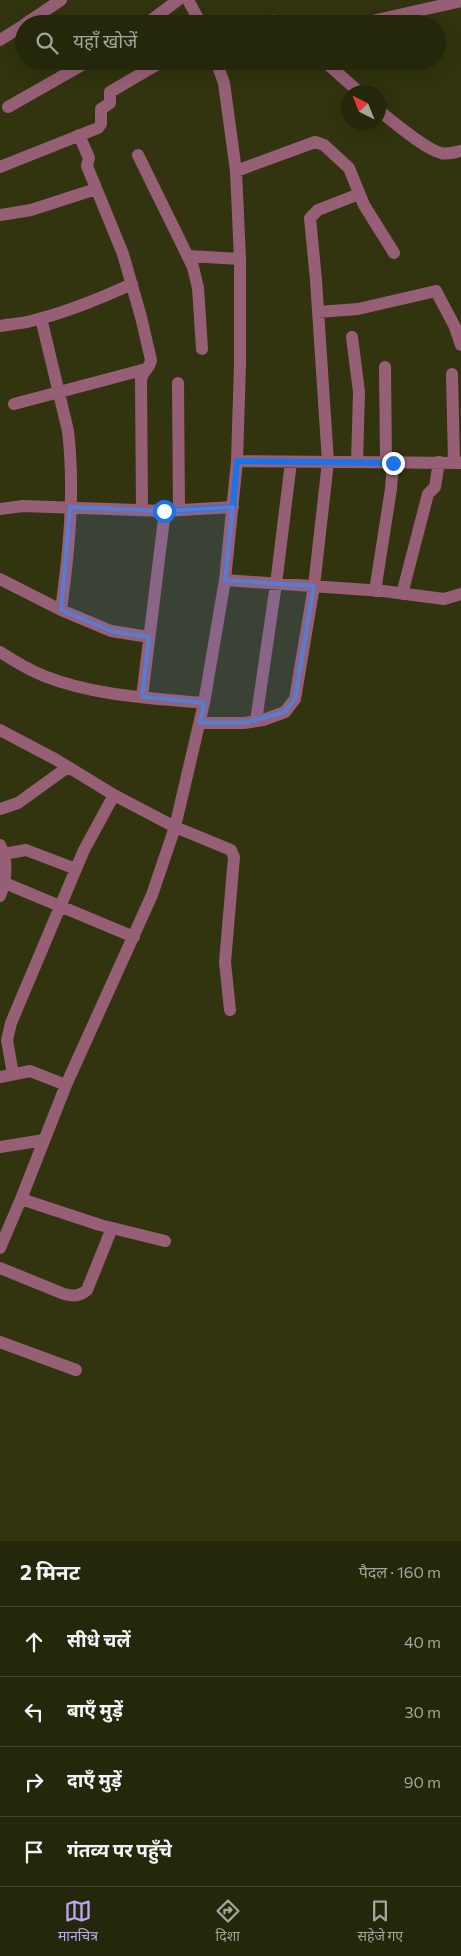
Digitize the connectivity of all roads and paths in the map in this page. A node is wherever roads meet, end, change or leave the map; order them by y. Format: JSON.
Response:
{"nodes":[{"id":1,"x":61,"y":0,"type":"edge"},
{"id":2,"x":178,"y":0,"type":"edge"},
{"id":3,"x":188,"y":0,"type":"edge"},
{"id":4,"x":461,"y":1,"type":"edge"},
{"id":5,"x":38,"y":15,"type":"edge"},
{"id":6,"x":158,"y":15,"type":"edge"},
{"id":7,"x":196,"y":15,"type":"edge"},
{"id":8,"x":399,"y":15,"type":"edge"},
{"id":9,"x":15,"y":30,"type":"edge"},
{"id":10,"x":0,"y":40,"type":"edge"},
{"id":11,"x":73,"y":70,"type":"edge"},
{"id":12,"x":148,"y":70,"type":"edge"},
{"id":13,"x":219,"y":70,"type":"edge"},
{"id":14,"x":334,"y":70,"type":"edge"},
{"id":15,"x":352,"y":85,"type":"edge"},
{"id":16,"x":8,"y":107,"type":"dead end"},
{"id":17,"x":386,"y":116,"type":"edge"},
{"id":18,"x":79,"y":135,"type":"junction"},
{"id":19,"x":461,"y":151,"type":"edge"},
{"id":20,"x":138,"y":155,"type":"dead end"},
{"id":21,"x":0,"y":167,"type":"edge"},
{"id":22,"x":236,"y":171,"type":"junction"},
{"id":23,"x":96,"y":189,"type":"junction"},
{"id":24,"x":359,"y":194,"type":"junction"},
{"id":25,"x":0,"y":215,"type":"edge"},
{"id":26,"x":394,"y":253,"type":"dead end"},
{"id":27,"x":189,"y":256,"type":"junction"},
{"id":28,"x":240,"y":259,"type":"junction"},
{"id":29,"x":132,"y":284,"type":"junction"},
{"id":30,"x":318,"y":312,"type":"junction"},
{"id":31,"x":41,"y":318,"type":"junction"},
{"id":32,"x":0,"y":326,"type":"edge"},
{"id":33,"x":352,"y":337,"type":"dead end"},
{"id":34,"x":461,"y":345,"type":"edge"},
{"id":35,"x":202,"y":349,"type":"dead end"},
{"id":36,"x":385,"y":367,"type":"dead end"},
{"id":37,"x":146,"y":369,"type":"junction"},
{"id":38,"x":452,"y":374,"type":"dead end"},
{"id":39,"x":178,"y":382,"type":"dead end"},
{"id":40,"x":57,"y":392,"type":"junction"},
{"id":41,"x":14,"y":404,"type":"dead end"},
{"id":42,"x":237,"y":461,"type":"junction"},
{"id":43,"x":291,"y":462,"type":"junction"},
{"id":44,"x":328,"y":462,"type":"junction"},
{"id":45,"x":357,"y":462,"type":"junction"},
{"id":46,"x":439,"y":462,"type":"junction"},
{"id":47,"x":390,"y":463,"type":"junction"},
{"id":48,"x":457,"y":463,"type":"edge"},
{"id":49,"x":233,"y":507,"type":"junction"},
{"id":50,"x":70,"y":508,"type":"junction"},
{"id":51,"x":0,"y":509,"type":"edge"},
{"id":52,"x":142,"y":510,"type":"junction"},
{"id":53,"x":179,"y":510,"type":"junction"},
{"id":54,"x":164,"y":511,"type":"junction"},
{"id":55,"x":0,"y":578,"type":"edge"},
{"id":56,"x":225,"y":580,"type":"junction"},
{"id":57,"x":276,"y":584,"type":"junction"},
{"id":58,"x":314,"y":586,"type":"junction"},
{"id":59,"x":375,"y":591,"type":"junction"},
{"id":60,"x":402,"y":594,"type":"junction"},
{"id":61,"x":461,"y":594,"type":"edge"},
{"id":62,"x":61,"y":610,"type":"junction"},
{"id":63,"x":149,"y":637,"type":"junction"},
{"id":64,"x":0,"y":652,"type":"edge"},
{"id":65,"x":142,"y":698,"type":"junction"},
{"id":66,"x":204,"y":703,"type":"junction"},
{"id":67,"x":256,"y":721,"type":"junction"},
{"id":68,"x":200,"y":723,"type":"junction"},
{"id":69,"x":0,"y":730,"type":"edge"},
{"id":70,"x":68,"y":767,"type":"junction"},
{"id":71,"x":114,"y":795,"type":"junction"},
{"id":72,"x":0,"y":809,"type":"edge"},
{"id":73,"x":175,"y":827,"type":"junction"},
{"id":74,"x":2,"y":850,"type":"edge"},
{"id":75,"x":76,"y":869,"type":"junction"},
{"id":76,"x":3,"y":882,"type":"edge"},
{"id":77,"x":0,"y":896,"type":"edge"},
{"id":78,"x":60,"y":905,"type":"junction"},
{"id":79,"x":134,"y":937,"type":"junction"},
{"id":80,"x":230,"y":1010,"type":"dead end"},
{"id":81,"x":13,"y":1074,"type":"junction"},
{"id":82,"x":0,"y":1077,"type":"edge"},
{"id":83,"x":66,"y":1085,"type":"junction"},
{"id":84,"x":44,"y":1140,"type":"junction"},
{"id":85,"x":0,"y":1147,"type":"edge"},
{"id":86,"x":21,"y":1199,"type":"junction"},
{"id":87,"x":112,"y":1228,"type":"junction"},
{"id":88,"x":165,"y":1242,"type":"dead end"},
{"id":89,"x":0,"y":1248,"type":"edge"},
{"id":90,"x":0,"y":1268,"type":"edge"},
{"id":91,"x":0,"y":1342,"type":"edge"},
{"id":92,"x":76,"y":1370,"type":"dead end"}],
"edges":[{"from":1,"to":5,"type":"street"},
{"from":2,"to":6,"type":"street"},
{"from":3,"to":7,"type":"street"},
{"from":4,"to":8,"type":"street"},
{"from":9,"to":10,"type":"street"},
{"from":11,"to":16,"type":"street"},
{"from":12,"to":18,"type":"street"},
{"from":13,"to":22,"type":"street"},
{"from":14,"to":15,"type":"street"},
{"from":17,"to":19,"type":"street"},
{"from":18,"to":21,"type":"street"},
{"from":18,"to":23,"type":"street"},
{"from":20,"to":27,"type":"street"},
{"from":22,"to":24,"type":"street"},
{"from":22,"to":28,"type":"street"},
{"from":23,"to":25,"type":"street"},
{"from":23,"to":29,"type":"street"},
{"from":24,"to":26,"type":"street"},
{"from":24,"to":30,"type":"street"},
{"from":27,"to":28,"type":"street"},
{"from":27,"to":35,"type":"street"},
{"from":28,"to":42,"type":"street"},
{"from":29,"to":31,"type":"street"},
{"from":29,"to":37,"type":"street"},
{"from":30,"to":34,"type":"street"},
{"from":30,"to":44,"type":"street"},
{"from":31,"to":32,"type":"street"},
{"from":31,"to":40,"type":"street"},
{"from":33,"to":45,"type":"street"},
{"from":36,"to":47,"type":"street"},
{"from":37,"to":40,"type":"street"},
{"from":37,"to":52,"type":"street"},
{"from":38,"to":48,"type":"street"},
{"from":39,"to":53,"type":"street"},
{"from":40,"to":41,"type":"street"},
{"from":40,"to":50,"type":"street"},
{"from":42,"to":43,"type":"street"},
{"from":42,"to":49,"type":"street"},
{"from":43,"to":44,"type":"street"},
{"from":43,"to":57,"type":"street"},
{"from":44,"to":45,"type":"street"},
{"from":44,"to":58,"type":"street"},
{"from":45,"to":47,"type":"street"},
{"from":46,"to":47,"type":"street"},
{"from":46,"to":48,"type":"street"},
{"from":46,"to":60,"type":"street"},
{"from":47,"to":59,"type":"street"},
{"from":49,"to":53,"type":"street"},
{"from":49,"to":56,"type":"street"},
{"from":50,"to":51,"type":"street"},
{"from":50,"to":52,"type":"street"},
{"from":50,"to":62,"type":"street"},
{"from":52,"to":54,"type":"street"},
{"from":53,"to":54,"type":"street"},
{"from":54,"to":63,"type":"street"},
{"from":55,"to":62,"type":"street"},
{"from":56,"to":57,"type":"street"},
{"from":56,"to":66,"type":"street"},
{"from":57,"to":58,"type":"street"},
{"from":57,"to":67,"type":"street"},
{"from":58,"to":59,"type":"street"},
{"from":58,"to":67,"type":"street"},
{"from":59,"to":60,"type":"street"},
{"from":60,"to":61,"type":"street"},
{"from":62,"to":63,"type":"street"},
{"from":63,"to":65,"type":"street"},
{"from":64,"to":65,"type":"street"},
{"from":65,"to":66,"type":"street"},
{"from":66,"to":68,"type":"street"},
{"from":67,"to":68,"type":"street"},
{"from":68,"to":73,"type":"street"},
{"from":69,"to":70,"type":"street"},
{"from":70,"to":71,"type":"street"},
{"from":70,"to":72,"type":"street"},
{"from":71,"to":73,"type":"street"},
{"from":71,"to":75,"type":"street"},
{"from":73,"to":79,"type":"street"},
{"from":73,"to":80,"type":"street"},
{"from":74,"to":75,"type":"street"},
{"from":74,"to":76,"type":"street"},
{"from":75,"to":78,"type":"street"},
{"from":76,"to":77,"type":"street"},
{"from":76,"to":78,"type":"street"},
{"from":78,"to":79,"type":"street"},
{"from":78,"to":81,"type":"street"},
{"from":79,"to":83,"type":"street"},
{"from":81,"to":82,"type":"street"},
{"from":81,"to":83,"type":"street"},
{"from":83,"to":84,"type":"street"},
{"from":84,"to":85,"type":"street"},
{"from":84,"to":86,"type":"street"},
{"from":86,"to":87,"type":"street"},
{"from":86,"to":89,"type":"street"},
{"from":87,"to":88,"type":"street"},
{"from":87,"to":90,"type":"street"},
{"from":91,"to":92,"type":"street"}]}
